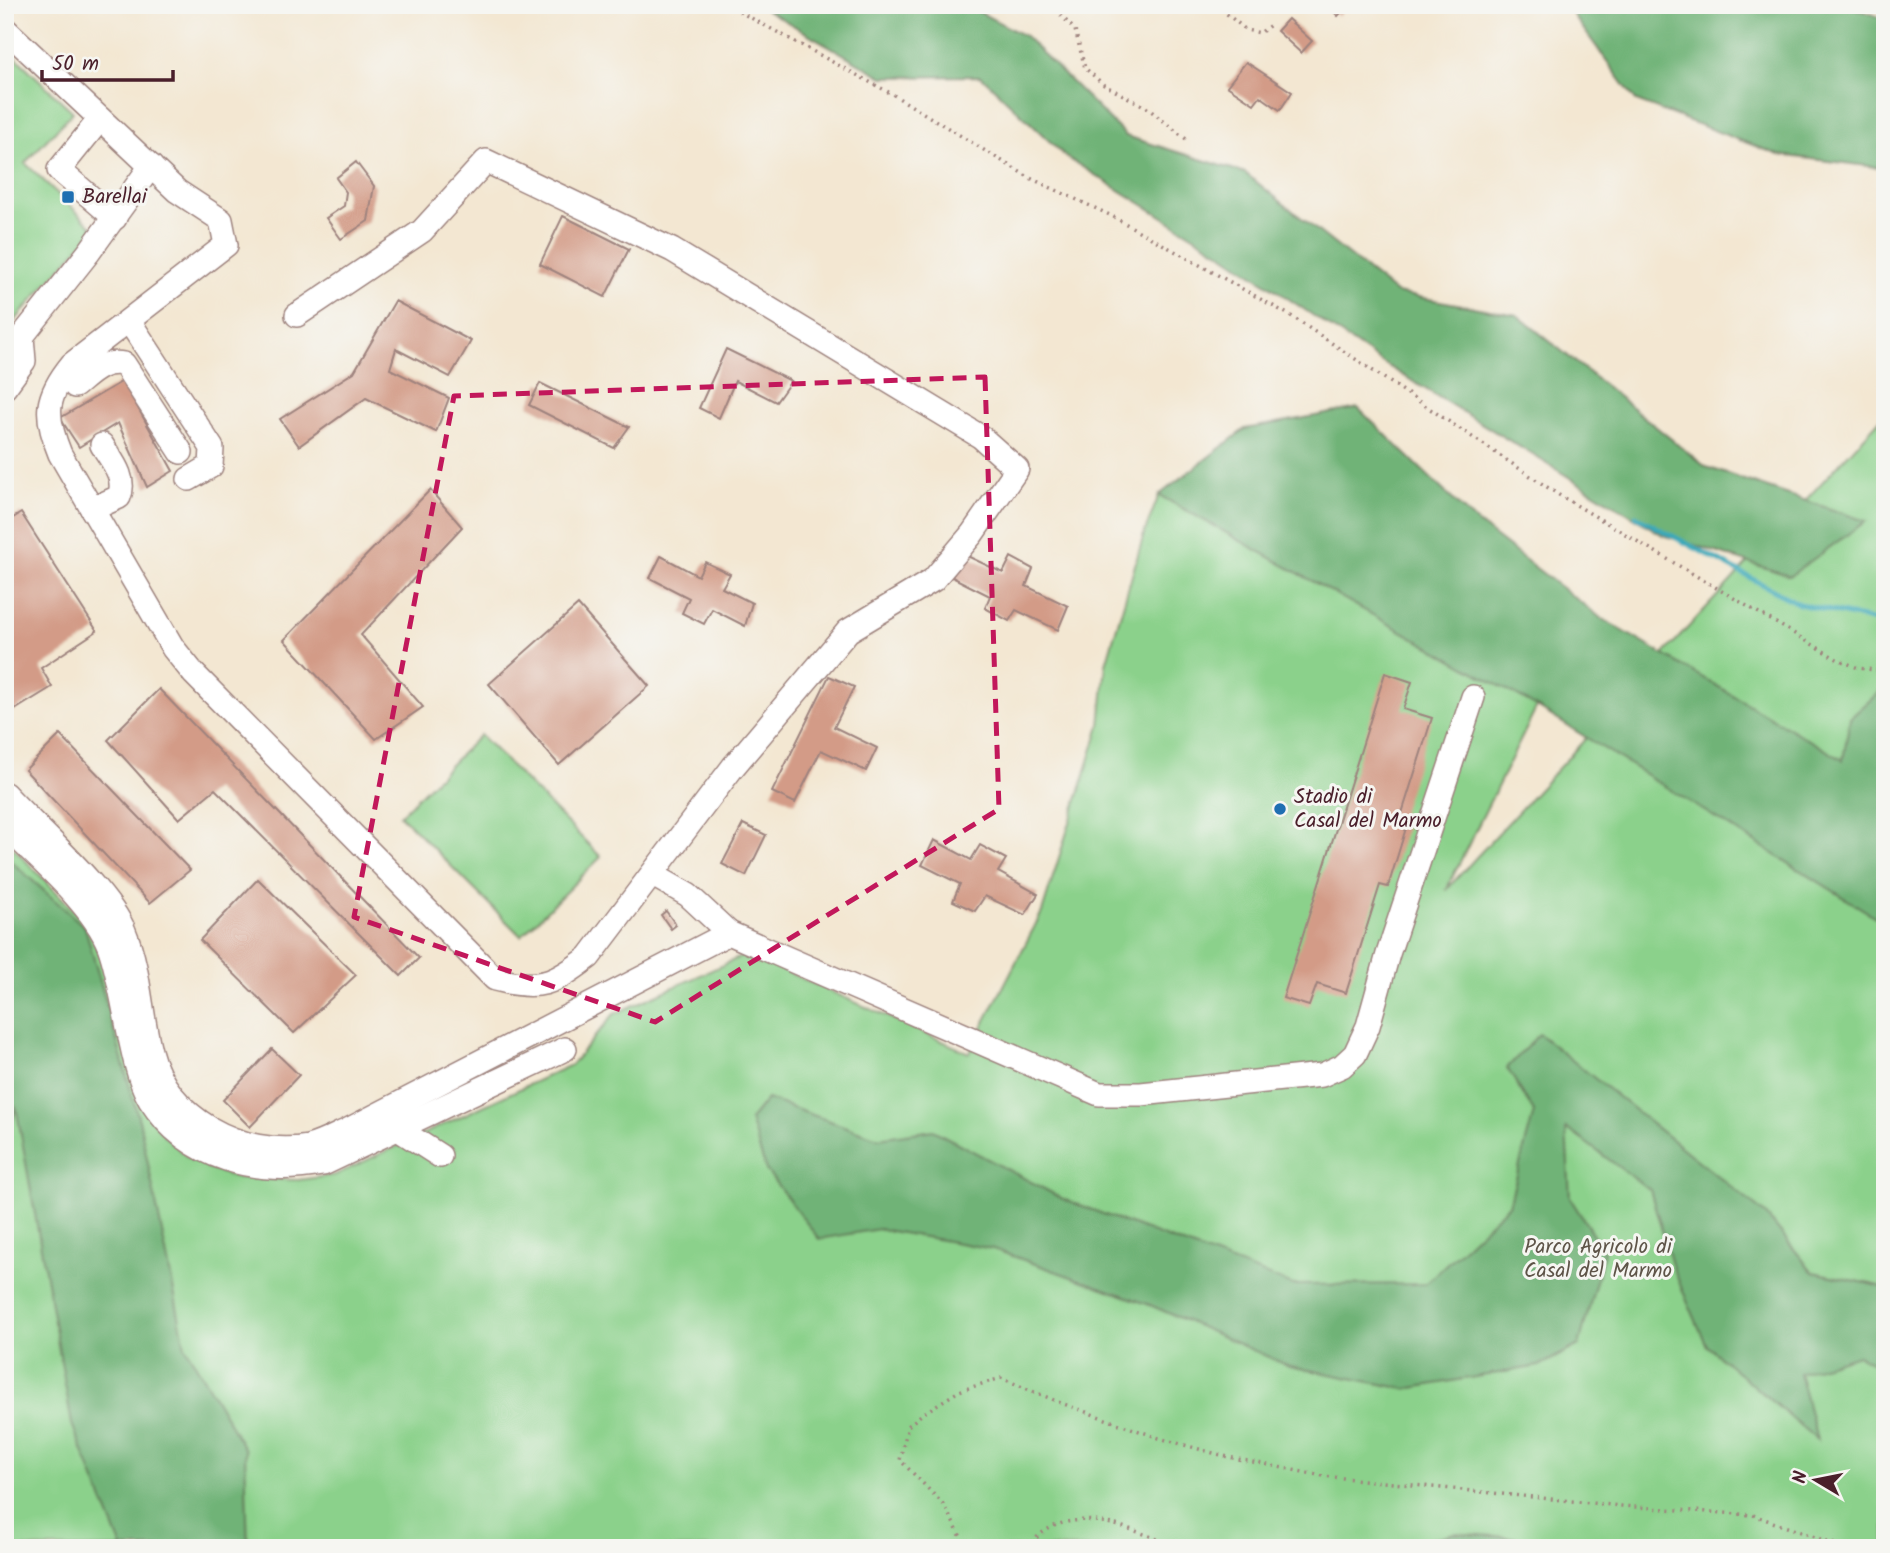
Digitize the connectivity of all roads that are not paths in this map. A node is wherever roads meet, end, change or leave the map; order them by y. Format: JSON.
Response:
{"nodes":[{"id":1,"x":5,"y":29,"type":"edge"},
{"id":2,"x":100,"y":119,"type":"junction"},
{"id":3,"x":151,"y":166,"type":"junction"},
{"id":4,"x":114,"y":218,"type":"junction"},
{"id":5,"x":297,"y":315,"type":"dead end"},
{"id":6,"x":129,"y":321,"type":"junction"},
{"id":7,"x":22,"y":337,"type":"junction"},
{"id":8,"x":5,"y":358,"type":"edge"},
{"id":9,"x":169,"y":383,"type":"junction"},
{"id":10,"x":75,"y":386,"type":"dead end"},
{"id":11,"x":5,"y":387,"type":"edge"},
{"id":12,"x":148,"y":399,"type":"junction"},
{"id":13,"x":102,"y":445,"type":"dead end"},
{"id":14,"x":181,"y":452,"type":"dead end"},
{"id":15,"x":189,"y":478,"type":"dead end"},
{"id":16,"x":92,"y":509,"type":"junction"},
{"id":17,"x":1474,"y":697,"type":"dead end"},
{"id":18,"x":5,"y":794,"type":"edge"},
{"id":19,"x":5,"y":826,"type":"edge"},
{"id":20,"x":653,"y":875,"type":"junction"},
{"id":21,"x":729,"y":933,"type":"junction"},
{"id":22,"x":565,"y":1049,"type":"dead end"},
{"id":23,"x":398,"y":1129,"type":"junction"},
{"id":24,"x":440,"y":1156,"type":"dead end"}],
"edges":[{"from":1,"to":2,"type":"street"},
{"from":2,"to":3,"type":"street"},
{"from":2,"to":4,"type":"street"},
{"from":3,"to":4,"type":"street"},
{"from":3,"to":6,"type":"street"},
{"from":4,"to":7,"type":"street"},
{"from":5,"to":20,"type":"street"},
{"from":6,"to":9,"type":"street"},
{"from":6,"to":16,"type":"street"},
{"from":7,"to":8,"type":"street"},
{"from":7,"to":11,"type":"street"},
{"from":9,"to":12,"type":"street"},
{"from":9,"to":15,"type":"street"},
{"from":10,"to":12,"type":"street"},
{"from":12,"to":14,"type":"street"},
{"from":13,"to":16,"type":"street"},
{"from":16,"to":20,"type":"street"},
{"from":17,"to":21,"type":"street"},
{"from":18,"to":21,"type":"street"},
{"from":19,"to":23,"type":"street"},
{"from":20,"to":21,"type":"street"},
{"from":22,"to":23,"type":"street"},
{"from":23,"to":24,"type":"street"}]}
